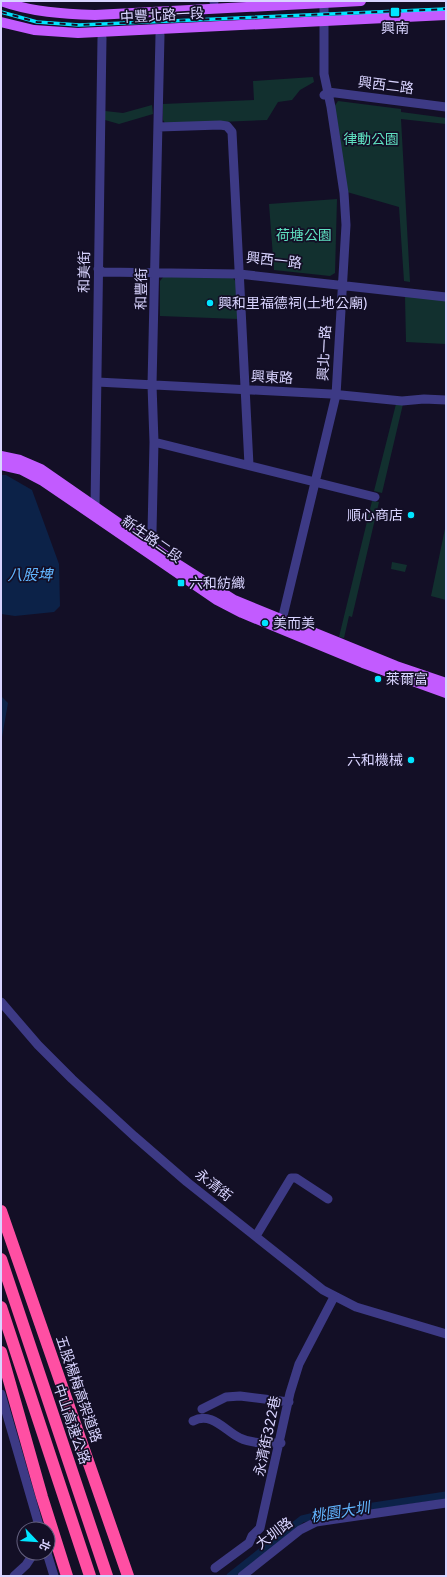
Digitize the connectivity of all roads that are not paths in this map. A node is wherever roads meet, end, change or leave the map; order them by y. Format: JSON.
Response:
{"nodes":[{"id":1,"x":1,"y":1,"type":"edge"},
{"id":2,"x":361,"y":1,"type":"edge"},
{"id":3,"x":322,"y":2,"type":"edge"},
{"id":4,"x":446,"y":15,"type":"edge"},
{"id":5,"x":1,"y":22,"type":"edge"},
{"id":6,"x":322,"y":23,"type":"junction"},
{"id":7,"x":160,"y":35,"type":"dead end"},
{"id":8,"x":102,"y":38,"type":"dead end"},
{"id":9,"x":327,"y":95,"type":"junction"},
{"id":10,"x":446,"y":107,"type":"edge"},
{"id":11,"x":446,"y":112,"type":"edge"},
{"id":12,"x":158,"y":127,"type":"junction"},
{"id":13,"x":98,"y":269,"type":"junction"},
{"id":14,"x":155,"y":270,"type":"junction"},
{"id":15,"x":239,"y":272,"type":"junction"},
{"id":16,"x":340,"y":283,"type":"junction"},
{"id":17,"x":446,"y":292,"type":"edge"},
{"id":18,"x":446,"y":297,"type":"edge"},
{"id":19,"x":97,"y":382,"type":"junction"},
{"id":20,"x":152,"y":385,"type":"junction"},
{"id":21,"x":246,"y":390,"type":"junction"},
{"id":22,"x":334,"y":395,"type":"junction"},
{"id":23,"x":446,"y":400,"type":"edge"},
{"id":24,"x":154,"y":442,"type":"junction"},
{"id":25,"x":1,"y":456,"type":"edge"},
{"id":26,"x":1,"y":465,"type":"edge"},
{"id":27,"x":249,"y":465,"type":"junction"},
{"id":28,"x":313,"y":481,"type":"junction"},
{"id":29,"x":375,"y":497,"type":"dead end"},
{"id":30,"x":95,"y":507,"type":"junction"},
{"id":31,"x":149,"y":544,"type":"junction"},
{"id":32,"x":279,"y":622,"type":"junction"},
{"id":33,"x":446,"y":683,"type":"edge"},
{"id":34,"x":446,"y":693,"type":"edge"},
{"id":35,"x":1,"y":1002,"type":"edge"},
{"id":36,"x":328,"y":1199,"type":"dead end"},
{"id":37,"x":1,"y":1211,"type":"edge"},
{"id":38,"x":256,"y":1236,"type":"junction"},
{"id":39,"x":1,"y":1259,"type":"edge"},
{"id":40,"x":334,"y":1297,"type":"junction"},
{"id":41,"x":1,"y":1307,"type":"edge"},
{"id":42,"x":446,"y":1334,"type":"edge"},
{"id":43,"x":1,"y":1352,"type":"edge"},
{"id":44,"x":1,"y":1394,"type":"edge"},
{"id":45,"x":289,"y":1402,"type":"junction"},
{"id":46,"x":202,"y":1409,"type":"dead end"},
{"id":47,"x":193,"y":1421,"type":"dead end"},
{"id":48,"x":280,"y":1443,"type":"junction"},
{"id":49,"x":446,"y":1503,"type":"edge"},
{"id":50,"x":38,"y":1521,"type":"edge"},
{"id":51,"x":29,"y":1561,"type":"edge"},
{"id":52,"x":49,"y":1561,"type":"edge"},
{"id":53,"x":215,"y":1568,"type":"dead end"},
{"id":54,"x":14,"y":1576,"type":"edge"},
{"id":55,"x":54,"y":1576,"type":"edge"},
{"id":56,"x":66,"y":1576,"type":"edge"},
{"id":57,"x":90,"y":1576,"type":"edge"},
{"id":58,"x":107,"y":1576,"type":"edge"},
{"id":59,"x":128,"y":1576,"type":"edge"},
{"id":60,"x":242,"y":1576,"type":"edge"}],
"edges":[{"from":1,"to":3,"type":"main road","name":"中豐北路一段"},
{"from":2,"to":3,"type":"main road","name":"中豐北路一段"},
{"from":3,"to":6,"type":"street"},
{"from":4,"to":6,"type":"main road","name":"中豐北路一段"},
{"from":5,"to":6,"type":"main road","name":"中豐北路一段"},
{"from":6,"to":9,"type":"street"},
{"from":7,"to":12,"type":"street","name":"和豐街"},
{"from":8,"to":13,"type":"street","name":"和美街"},
{"from":9,"to":10,"type":"street","name":"興西二路"},
{"from":9,"to":11,"type":"street"},
{"from":9,"to":16,"type":"street"},
{"from":12,"to":14,"type":"street","name":"和豐街"},
{"from":12,"to":15,"type":"street"},
{"from":13,"to":14,"type":"street","name":"興西一路"},
{"from":13,"to":19,"type":"street","name":"和美街"},
{"from":14,"to":15,"type":"street","name":"興西一路"},
{"from":14,"to":20,"type":"street","name":"和豐街"},
{"from":15,"to":16,"type":"street","name":"興西一路"},
{"from":15,"to":21,"type":"street"},
{"from":16,"to":17,"type":"street","name":"興西一路"},
{"from":16,"to":18,"type":"street"},
{"from":16,"to":22,"type":"street"},
{"from":19,"to":20,"type":"street","name":"興東路"},
{"from":19,"to":30,"type":"street","name":"和美街"},
{"from":20,"to":21,"type":"street","name":"興東路"},
{"from":20,"to":24,"type":"street","name":"和豐街"},
{"from":21,"to":22,"type":"street","name":"興東路"},
{"from":21,"to":27,"type":"street"},
{"from":22,"to":23,"type":"street","name":"興東路"},
{"from":22,"to":28,"type":"street"},
{"from":24,"to":27,"type":"street"},
{"from":24,"to":31,"type":"street","name":"和豐街"},
{"from":25,"to":30,"type":"main road","name":"新生路二段"},
{"from":26,"to":32,"type":"main road","name":"新生路二段"},
{"from":27,"to":28,"type":"street"},
{"from":28,"to":29,"type":"street"},
{"from":28,"to":32,"type":"street"},
{"from":30,"to":31,"type":"main road","name":"新生路二段"},
{"from":31,"to":32,"type":"main road","name":"新生路二段"},
{"from":32,"to":33,"type":"main road","name":"新生路二段"},
{"from":32,"to":34,"type":"main road","name":"新生路二段"},
{"from":35,"to":38,"type":"street","name":"永清街"},
{"from":36,"to":38,"type":"street"},
{"from":37,"to":59,"type":"highway","name":"五股楊梅高架道路"},
{"from":38,"to":40,"type":"street","name":"永清街"},
{"from":39,"to":58,"type":"highway","name":"中山高速公路"},
{"from":40,"to":42,"type":"street","name":"永清街"},
{"from":40,"to":45,"type":"street","name":"永清街322巷"},
{"from":41,"to":57,"type":"highway"},
{"from":43,"to":56,"type":"highway"},
{"from":44,"to":50,"type":"street"},
{"from":45,"to":46,"type":"street"},
{"from":45,"to":48,"type":"street","name":"永清街322巷"},
{"from":47,"to":48,"type":"street"},
{"from":48,"to":53,"type":"street","name":"永清街322巷"},
{"from":49,"to":60,"type":"street","name":"大圳路"},
{"from":51,"to":54,"type":"street"},
{"from":52,"to":55,"type":"street"}]}
